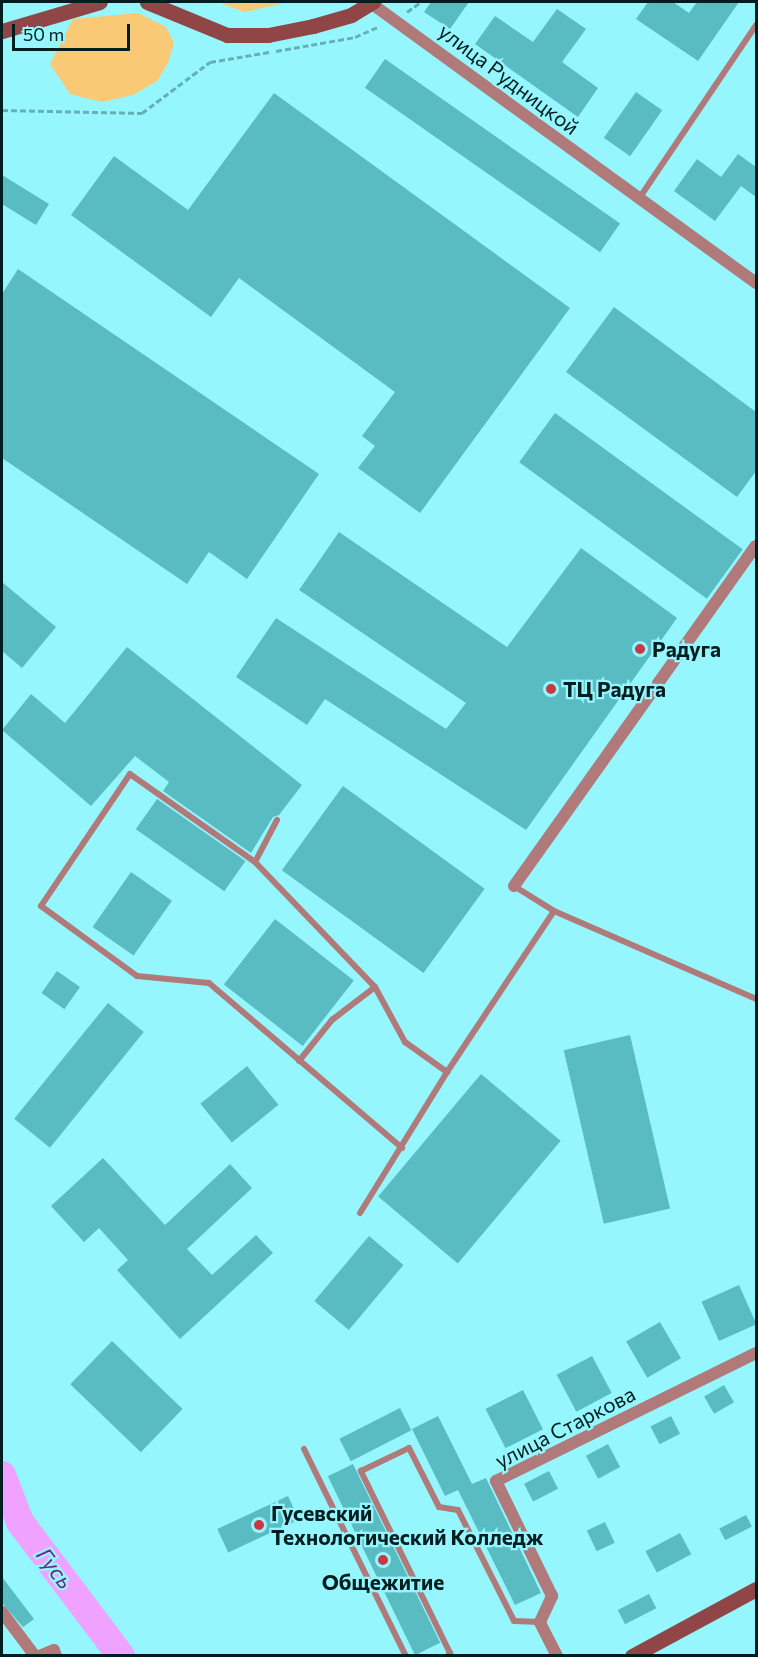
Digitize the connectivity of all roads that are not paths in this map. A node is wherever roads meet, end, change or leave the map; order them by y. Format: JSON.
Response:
{"nodes":[{"id":1,"x":100,"y":2,"type":"edge"},
{"id":2,"x":147,"y":2,"type":"edge"},
{"id":3,"x":373,"y":3,"type":"edge"},
{"id":4,"x":756,"y":25,"type":"edge"},
{"id":5,"x":2,"y":31,"type":"edge"},
{"id":6,"x":638,"y":201,"type":"junction"},
{"id":7,"x":756,"y":283,"type":"edge"},
{"id":8,"x":756,"y":546,"type":"edge"},
{"id":9,"x":277,"y":820,"type":"dead end"},
{"id":10,"x":255,"y":862,"type":"junction"},
{"id":11,"x":514,"y":886,"type":"joint"},
{"id":12,"x":554,"y":911,"type":"junction"},
{"id":13,"x":375,"y":987,"type":"junction"},
{"id":14,"x":756,"y":999,"type":"edge"},
{"id":15,"x":299,"y":1061,"type":"junction"},
{"id":16,"x":447,"y":1072,"type":"junction"},
{"id":17,"x":402,"y":1148,"type":"junction"},
{"id":18,"x":360,"y":1214,"type":"dead end"},
{"id":19,"x":756,"y":1353,"type":"edge"},
{"id":20,"x":304,"y":1449,"type":"dead end"},
{"id":21,"x":756,"y":1589,"type":"edge"},
{"id":22,"x":2,"y":1612,"type":"edge"},
{"id":23,"x":540,"y":1622,"type":"junction"},
{"id":24,"x":37,"y":1656,"type":"edge"},
{"id":25,"x":56,"y":1656,"type":"edge"},
{"id":26,"x":406,"y":1656,"type":"edge"},
{"id":27,"x":448,"y":1656,"type":"edge"},
{"id":28,"x":557,"y":1656,"type":"edge"},
{"id":29,"x":632,"y":1656,"type":"edge"}],
"edges":[{"from":1,"to":5,"type":"street"},
{"from":2,"to":3,"type":"street","name":"улица Рудницкой"},
{"from":3,"to":6,"type":"street","name":"улица Рудницкой"},
{"from":4,"to":6,"type":"lane"},
{"from":6,"to":7,"type":"street","name":"улица Рудницкой"},
{"from":8,"to":11,"type":"street"},
{"from":9,"to":10,"type":"lane"},
{"from":10,"to":13,"type":"lane"},
{"from":10,"to":15,"type":"lane"},
{"from":11,"to":12,"type":"lane"},
{"from":12,"to":14,"type":"lane"},
{"from":12,"to":16,"type":"lane"},
{"from":13,"to":15,"type":"lane"},
{"from":13,"to":16,"type":"lane"},
{"from":15,"to":17,"type":"lane"},
{"from":16,"to":17,"type":"lane"},
{"from":17,"to":18,"type":"lane"},
{"from":19,"to":23,"type":"street","name":"улица Старкова"},
{"from":20,"to":26,"type":"lane"},
{"from":21,"to":29,"type":"street"},
{"from":22,"to":24,"type":"street"},
{"from":23,"to":27,"type":"lane"},
{"from":23,"to":28,"type":"street"},
{"from":24,"to":25,"type":"street"}]}
